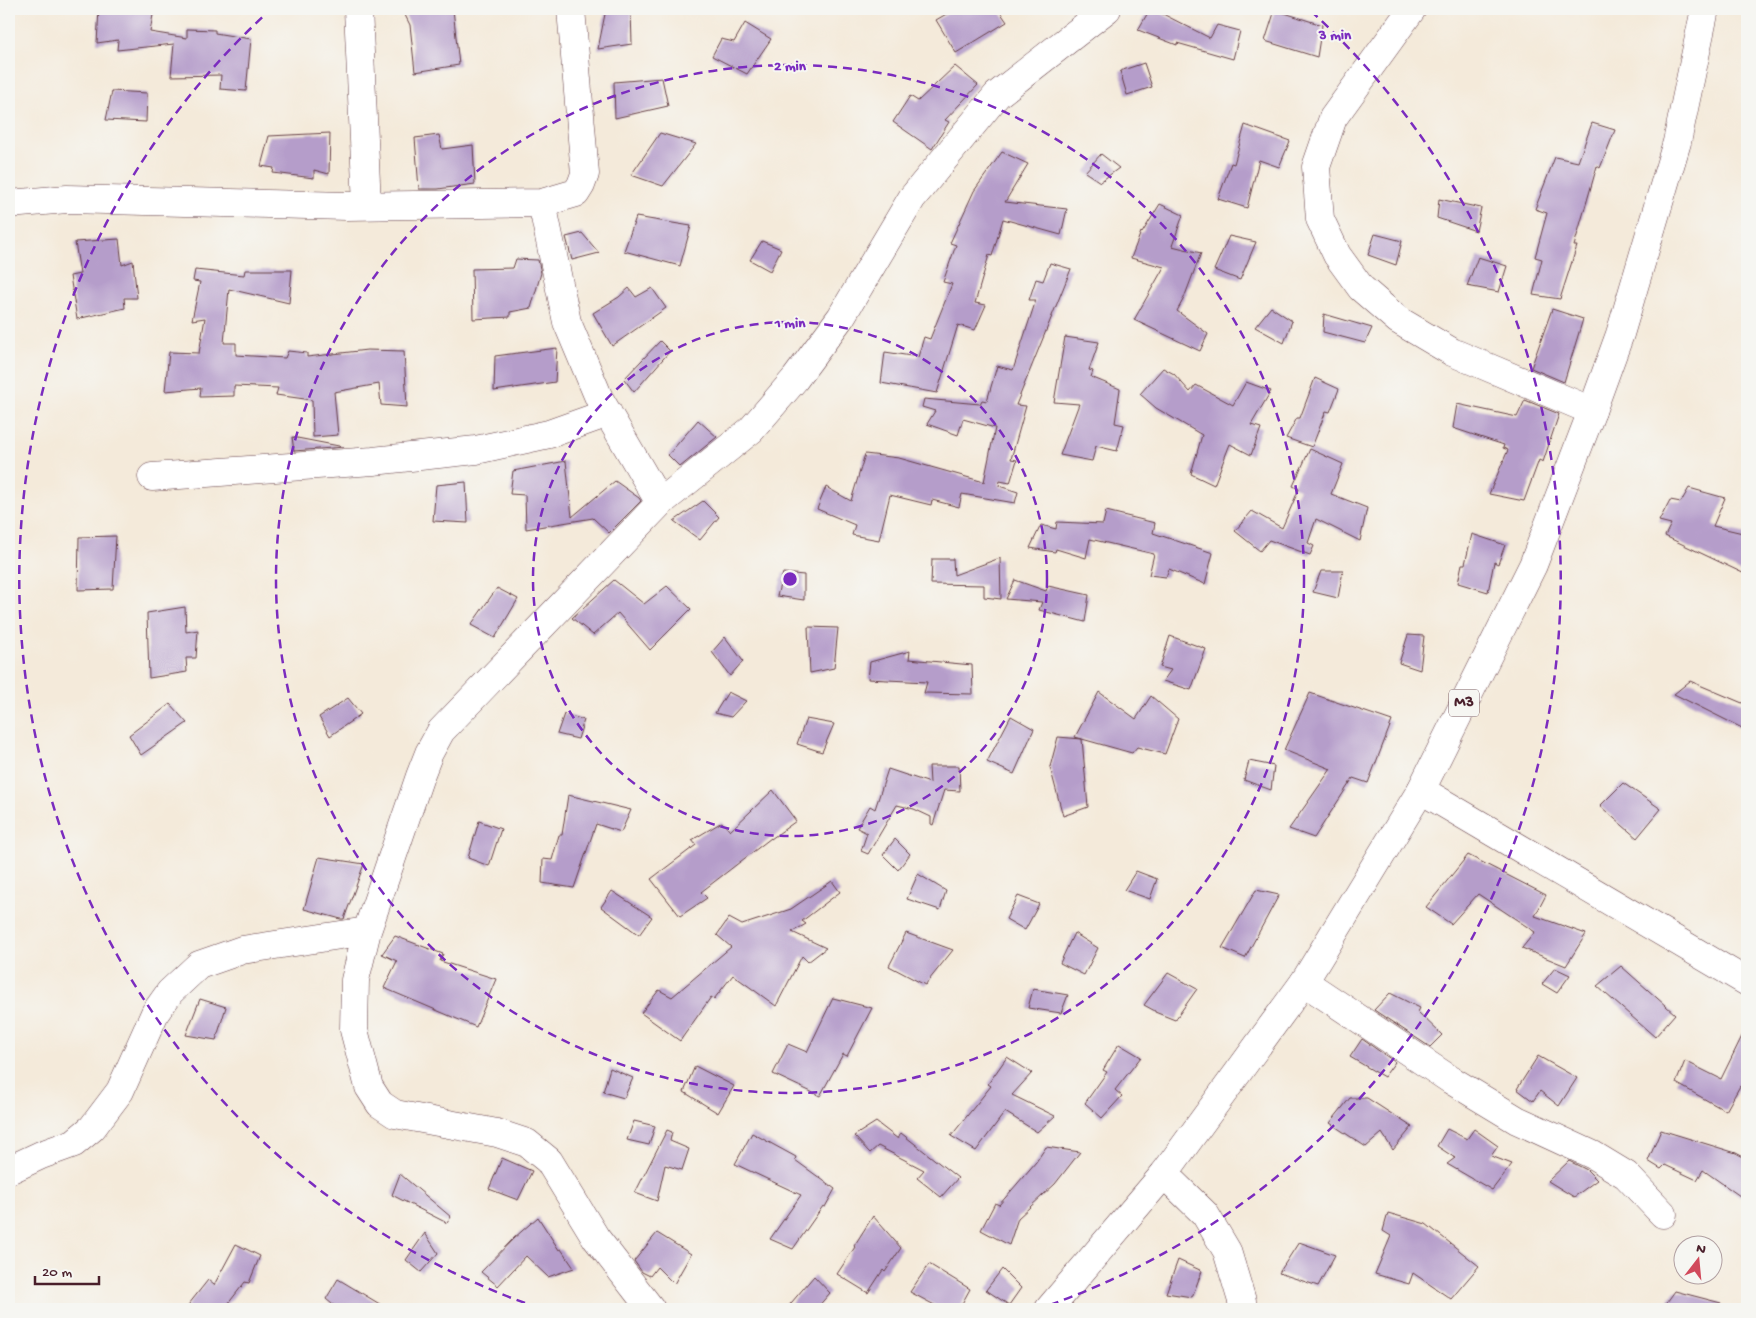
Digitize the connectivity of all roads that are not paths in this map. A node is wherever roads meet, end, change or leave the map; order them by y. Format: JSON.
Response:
{"nodes":[{"id":1,"x":358,"y":9,"type":"edge"},
{"id":2,"x":571,"y":9,"type":"edge"},
{"id":3,"x":1107,"y":9,"type":"edge"},
{"id":4,"x":1412,"y":9,"type":"edge"},
{"id":5,"x":1704,"y":9,"type":"edge"},
{"id":6,"x":542,"y":203,"type":"junction"},
{"id":7,"x":9,"y":204,"type":"edge"},
{"id":8,"x":367,"y":205,"type":"junction"},
{"id":9,"x":1592,"y":411,"type":"junction"},
{"id":10,"x":608,"y":413,"type":"junction"},
{"id":11,"x":152,"y":477,"type":"dead end"},
{"id":12,"x":660,"y":503,"type":"junction"},
{"id":13,"x":1421,"y":790,"type":"junction"},
{"id":14,"x":367,"y":930,"type":"junction"},
{"id":15,"x":1304,"y":982,"type":"junction"},
{"id":16,"x":1747,"y":982,"type":"edge"},
{"id":17,"x":9,"y":1170,"type":"edge"},
{"id":18,"x":1164,"y":1174,"type":"junction"},
{"id":19,"x":1664,"y":1214,"type":"dead end"},
{"id":20,"x":652,"y":1309,"type":"edge"},
{"id":21,"x":1049,"y":1309,"type":"edge"},
{"id":22,"x":1242,"y":1309,"type":"edge"}],
"edges":[{"from":1,"to":8,"type":"street"},
{"from":2,"to":6,"type":"street"},
{"from":3,"to":12,"type":"street"},
{"from":4,"to":9,"type":"street"},
{"from":5,"to":9,"type":"street","number":"M3"},
{"from":6,"to":8,"type":"street"},
{"from":6,"to":10,"type":"street"},
{"from":7,"to":8,"type":"street"},
{"from":9,"to":13,"type":"street","number":"M3"},
{"from":10,"to":11,"type":"street"},
{"from":10,"to":12,"type":"street"},
{"from":12,"to":14,"type":"street"},
{"from":13,"to":15,"type":"street","number":"M3"},
{"from":13,"to":16,"type":"street"},
{"from":14,"to":17,"type":"street"},
{"from":14,"to":20,"type":"street"},
{"from":15,"to":18,"type":"street","number":"M3"},
{"from":15,"to":19,"type":"street"},
{"from":18,"to":21,"type":"street","number":"M3"},
{"from":18,"to":22,"type":"street"}]}
